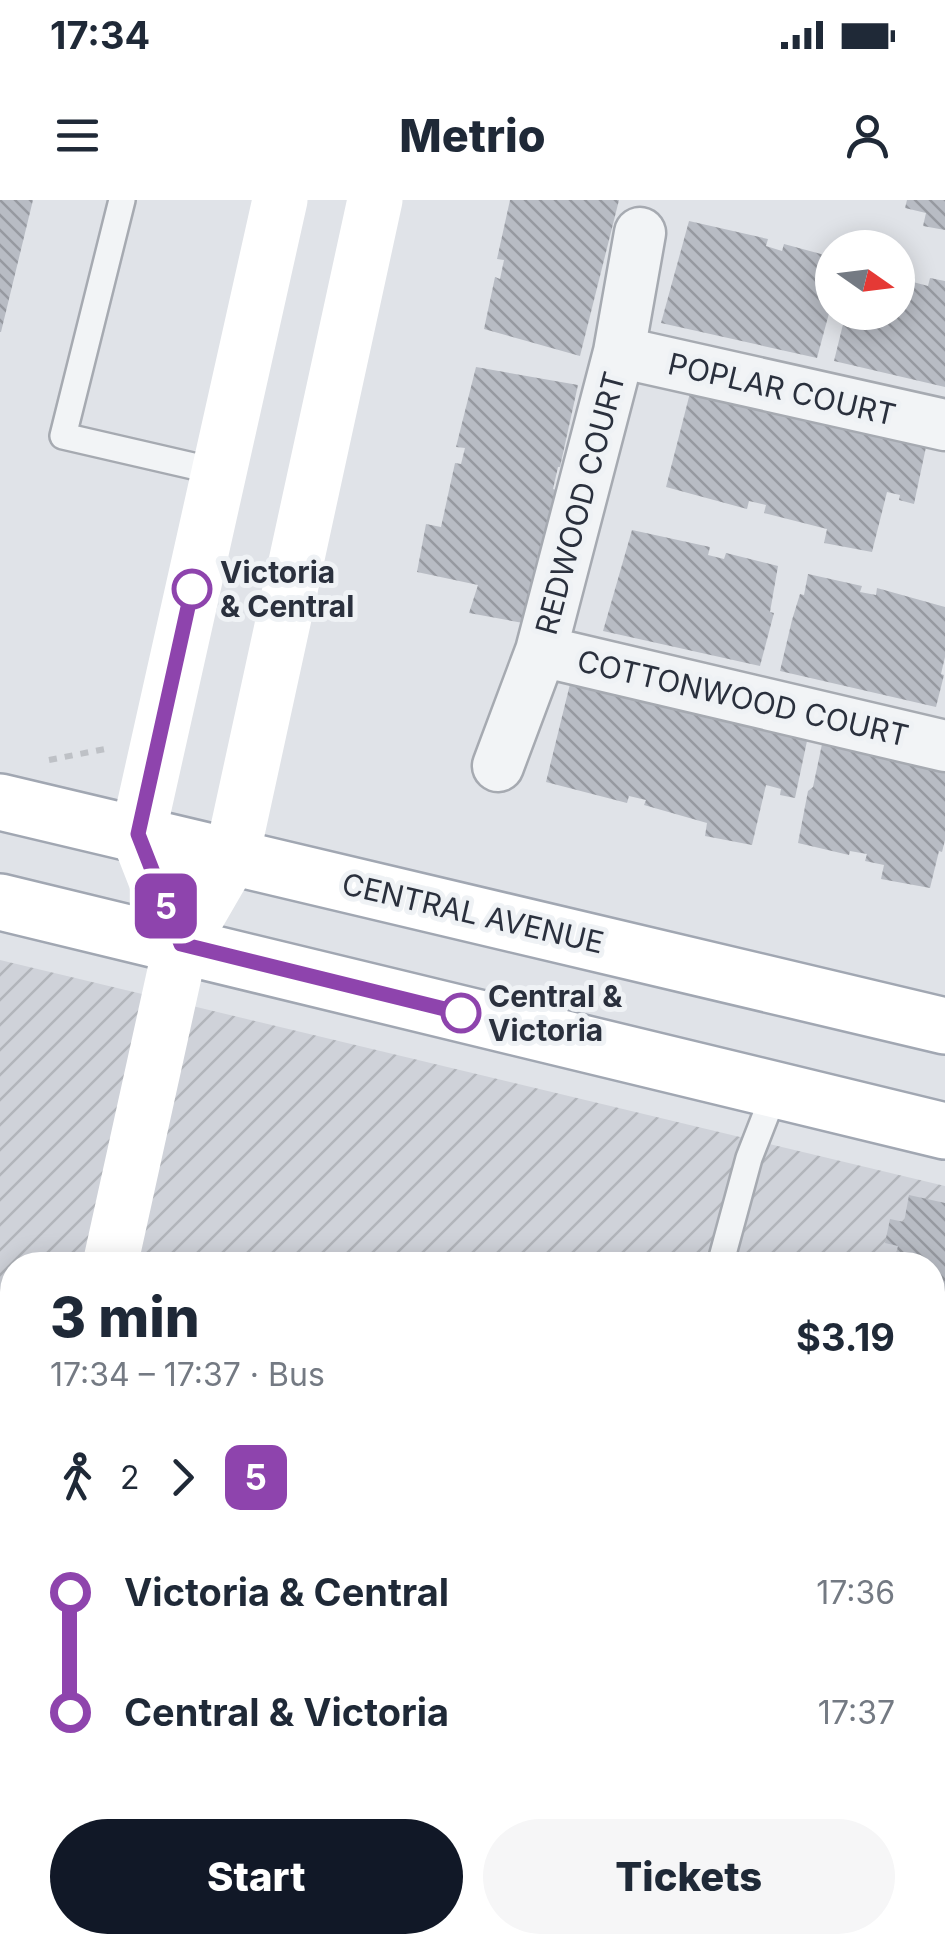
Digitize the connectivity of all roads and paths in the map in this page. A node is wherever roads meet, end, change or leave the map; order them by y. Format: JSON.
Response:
{"nodes":[{"id":1,"x":122,"y":200,"type":"edge"},
{"id":2,"x":280,"y":200,"type":"edge"},
{"id":3,"x":375,"y":200,"type":"edge"},
{"id":4,"x":640,"y":233,"type":"dead end"},
{"id":5,"x":620,"y":352,"type":"junction"},
{"id":6,"x":945,"y":425,"type":"edge"},
{"id":7,"x":219,"y":472,"type":"junction"},
{"id":8,"x":541,"y":650,"type":"junction"},
{"id":9,"x":945,"y":746,"type":"edge"},
{"id":10,"x":106,"y":749,"type":"dead end"},
{"id":11,"x":35,"y":756,"type":"dead end"},
{"id":12,"x":498,"y":766,"type":"dead end"},
{"id":13,"x":0,"y":802,"type":"edge"},
{"id":14,"x":138,"y":834,"type":"junction"},
{"id":15,"x":232,"y":856,"type":"junction"},
{"id":16,"x":0,"y":902,"type":"edge"},
{"id":17,"x":181,"y":944,"type":"junction"},
{"id":18,"x":945,"y":1026,"type":"edge"},
{"id":19,"x":776,"y":1090,"type":"junction"},
{"id":20,"x":945,"y":1131,"type":"edge"},
{"id":21,"x":113,"y":1252,"type":"edge"},
{"id":22,"x":724,"y":1252,"type":"edge"}],
"edges":[{"from":1,"to":7,"type":"lane"},
{"from":2,"to":7,"type":"main road"},
{"from":3,"to":15,"type":"main road"},
{"from":4,"to":5,"type":"street","name":"REDWOOD COURT"},
{"from":5,"to":6,"type":"street","name":"POPLAR COURT"},
{"from":5,"to":8,"type":"street","name":"REDWOOD COURT"},
{"from":7,"to":14,"type":"main road"},
{"from":8,"to":9,"type":"street","name":"COTTONWOOD COURT"},
{"from":8,"to":12,"type":"street","name":"REDWOOD COURT"},
{"from":10,"to":11,"type":"path"},
{"from":13,"to":14,"type":"main road","name":"CENTRAL AVENUE"},
{"from":14,"to":15,"type":"main road","name":"CENTRAL AVENUE"},
{"from":14,"to":17,"type":"main road"},
{"from":15,"to":17,"type":"main road"},
{"from":15,"to":18,"type":"main road","name":"CENTRAL AVENUE"},
{"from":16,"to":17,"type":"main road"},
{"from":17,"to":19,"type":"main road"},
{"from":17,"to":21,"type":"main road"},
{"from":19,"to":20,"type":"main road"},
{"from":19,"to":22,"type":"lane"}]}
